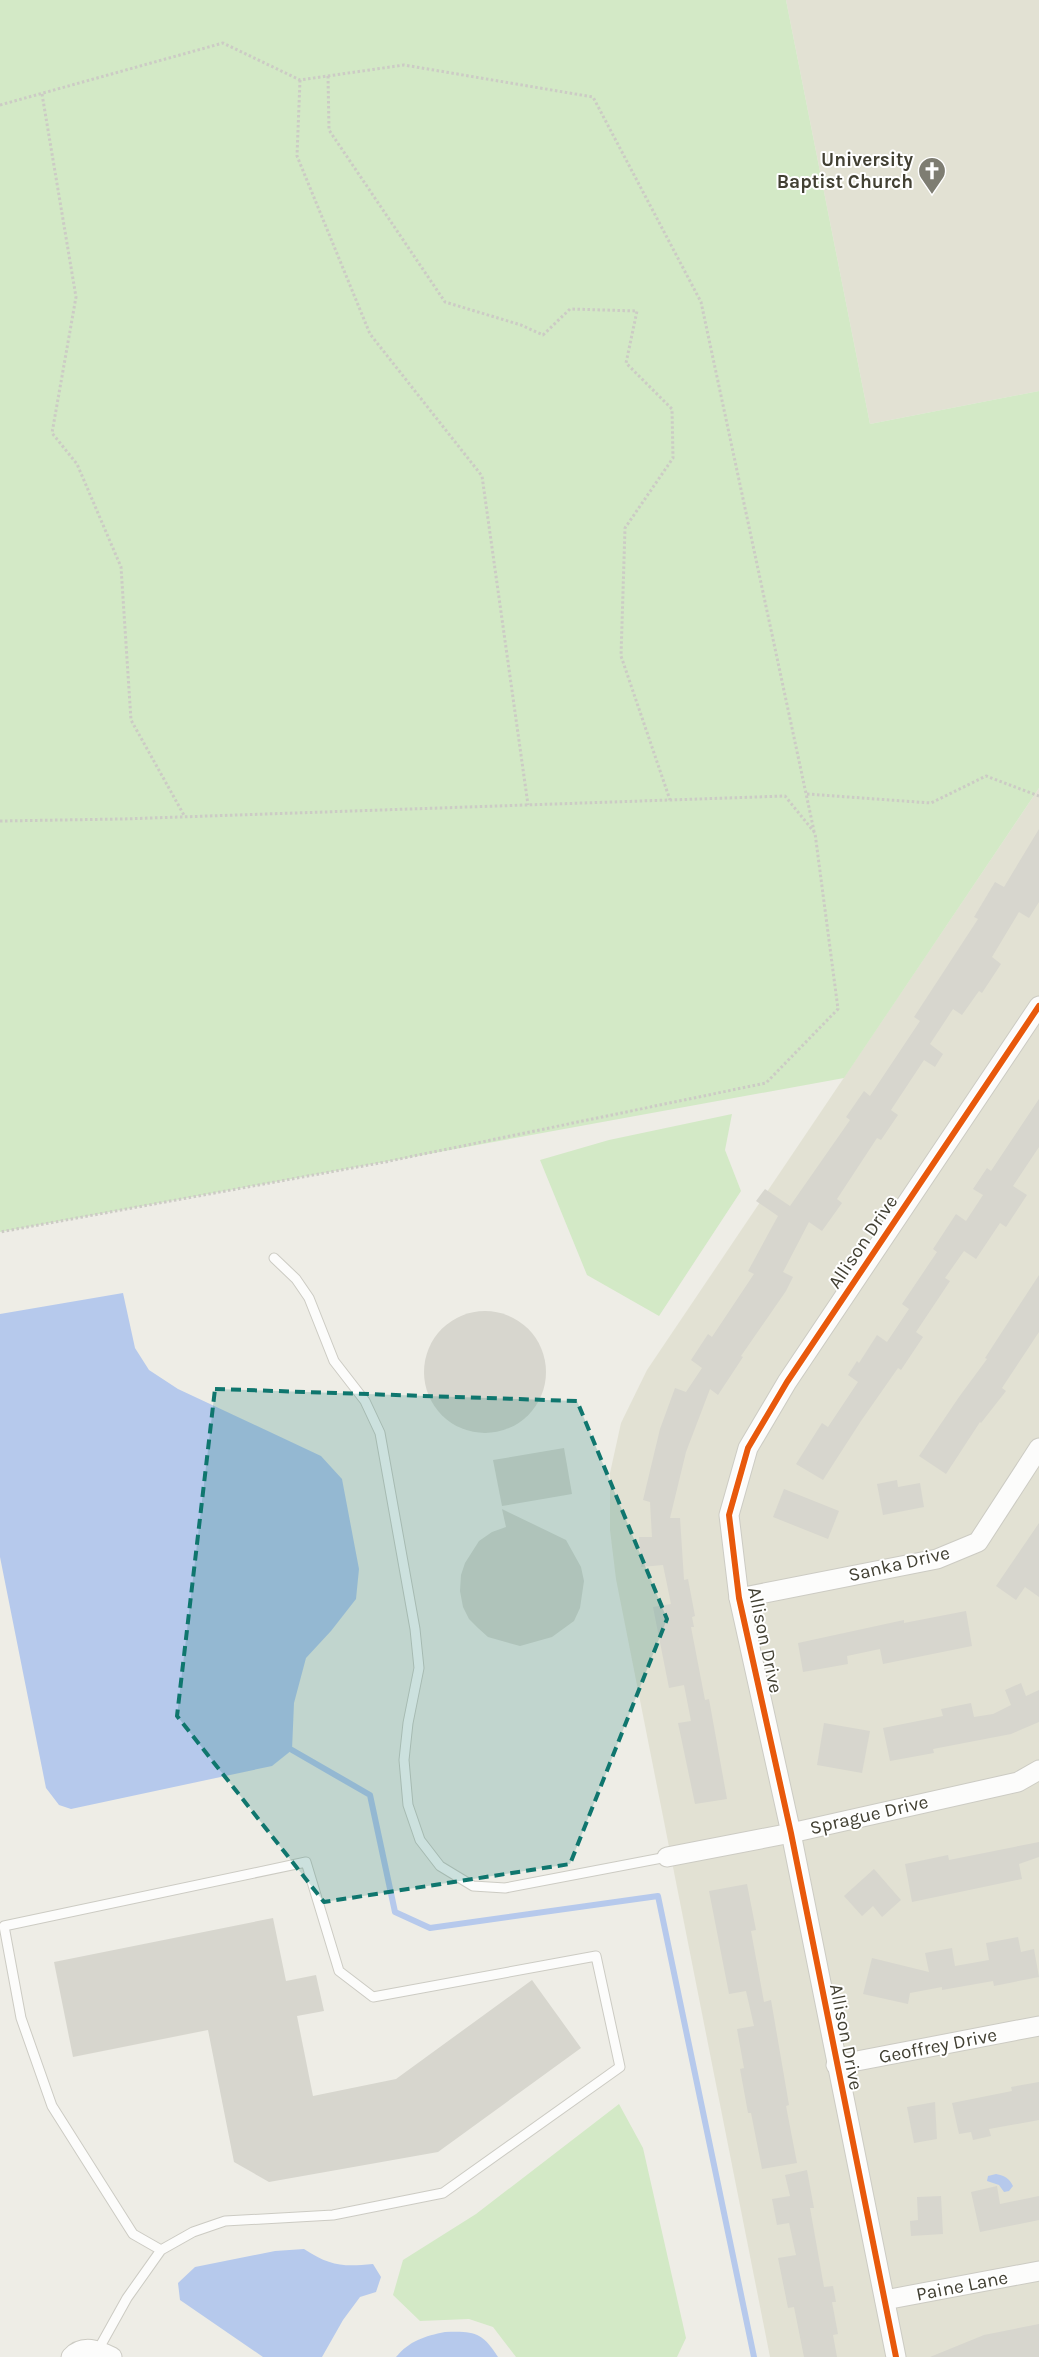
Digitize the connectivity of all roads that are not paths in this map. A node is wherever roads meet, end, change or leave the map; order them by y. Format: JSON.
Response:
{"nodes":[{"id":1,"x":1039,"y":1006,"type":"edge"},
{"id":2,"x":274,"y":1258,"type":"dead end"},
{"id":3,"x":1039,"y":1448,"type":"edge"},
{"id":4,"x":740,"y":1598,"type":"junction"},
{"id":5,"x":1039,"y":1770,"type":"edge"},
{"id":6,"x":791,"y":1833,"type":"junction"},
{"id":7,"x":667,"y":1857,"type":"joint"},
{"id":8,"x":1039,"y":2026,"type":"edge"},
{"id":9,"x":836,"y":2065,"type":"junction"},
{"id":10,"x":161,"y":2250,"type":"junction"},
{"id":11,"x":1039,"y":2271,"type":"edge"},
{"id":12,"x":885,"y":2300,"type":"junction"},
{"id":13,"x":105,"y":2353,"type":"edge"},
{"id":14,"x":71,"y":2357,"type":"edge"},
{"id":15,"x":896,"y":2357,"type":"edge"}],
"edges":[{"from":1,"to":4,"type":"street","name":"Allison Drive"},
{"from":2,"to":7,"type":"lane"},
{"from":3,"to":4,"type":"street","name":"Sanka Drive"},
{"from":4,"to":6,"type":"street","name":"Allison Drive"},
{"from":5,"to":6,"type":"street","name":"Sprague Drive"},
{"from":6,"to":7,"type":"street","name":"Sprague Drive"},
{"from":6,"to":9,"type":"street","name":"Allison Drive"},
{"from":8,"to":9,"type":"street","name":"Geoffrey Drive"},
{"from":9,"to":12,"type":"street","name":"Allison Drive"},
{"from":10,"to":10,"type":"lane"},
{"from":10,"to":13,"type":"lane"},
{"from":11,"to":12,"type":"street","name":"Paine Lane"},
{"from":12,"to":15,"type":"street","name":"Allison Drive"},
{"from":13,"to":14,"type":"street"}]}
